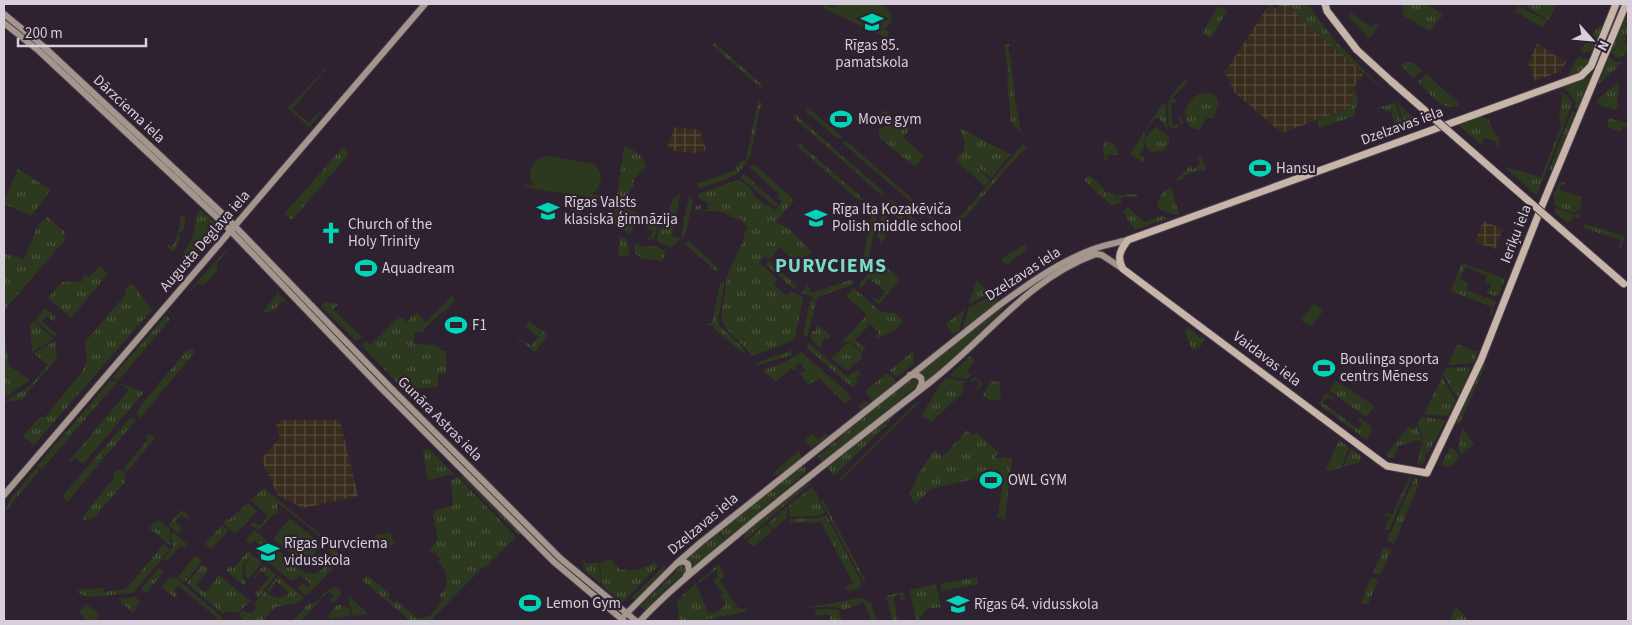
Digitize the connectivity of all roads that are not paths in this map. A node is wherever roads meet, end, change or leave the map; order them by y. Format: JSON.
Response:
{"nodes":[{"id":1,"x":425,"y":4,"type":"edge"},
{"id":2,"x":1319,"y":4,"type":"edge"},
{"id":3,"x":1616,"y":4,"type":"edge"},
{"id":4,"x":1626,"y":4,"type":"edge"},
{"id":5,"x":1326,"y":7,"type":"edge"},
{"id":6,"x":4,"y":14,"type":"edge"},
{"id":7,"x":4,"y":23,"type":"edge"},
{"id":8,"x":232,"y":229,"type":"junction"},
{"id":9,"x":1128,"y":240,"type":"junction"},
{"id":10,"x":1096,"y":254,"type":"joint"},
{"id":11,"x":260,"y":263,"type":"junction"},
{"id":12,"x":1123,"y":269,"type":"junction"},
{"id":13,"x":278,"y":271,"type":"junction"},
{"id":14,"x":1626,"y":286,"type":"edge"},
{"id":15,"x":910,"y":375,"type":"junction"},
{"id":16,"x":386,"y":388,"type":"junction"},
{"id":17,"x":917,"y":392,"type":"junction"},
{"id":18,"x":1427,"y":473,"type":"joint"},
{"id":19,"x":4,"y":494,"type":"edge"},
{"id":20,"x":677,"y":563,"type":"junction"},
{"id":21,"x":684,"y":579,"type":"junction"},
{"id":22,"x":626,"y":614,"type":"junction"},
{"id":23,"x":621,"y":620,"type":"edge"},
{"id":24,"x":636,"y":621,"type":"edge"},
{"id":25,"x":640,"y":621,"type":"edge"}],
"edges":[{"from":1,"to":8,"type":"main road","name":"Augusta Deglava iela"},
{"from":2,"to":5,"type":"main road"},
{"from":3,"to":9,"type":"main road","name":"Dzelzavas iela"},
{"from":4,"to":18,"type":"main road","name":"Ieriķu iela"},
{"from":5,"to":14,"type":"main road","bridge":true},
{"from":6,"to":8,"type":"main road","name":"Dārzciema iela"},
{"from":7,"to":8,"type":"main road","name":"Dārzciema iela"},
{"from":8,"to":11,"type":"main road","name":"Gunāra Astras iela"},
{"from":8,"to":13,"type":"main road","name":"Gunāra Astras iela"},
{"from":8,"to":19,"type":"main road","name":"Augusta Deglava iela"},
{"from":9,"to":12,"type":"main road"},
{"from":9,"to":15,"type":"main road","name":"Dzelzavas iela"},
{"from":10,"to":12,"type":"main road","name":"Vaidavas iela"},
{"from":10,"to":17,"type":"main road","name":"Dzelzavas iela"},
{"from":11,"to":13,"type":"main road"},
{"from":11,"to":16,"type":"main road","name":"Gunāra Astras iela"},
{"from":12,"to":18,"type":"main road","name":"Vaidavas iela"},
{"from":13,"to":16,"type":"main road","name":"Gunāra Astras iela"},
{"from":15,"to":17,"type":"main road"},
{"from":15,"to":20,"type":"main road","name":"Dzelzavas iela"},
{"from":16,"to":22,"type":"main road","name":"Gunāra Astras iela"},
{"from":16,"to":23,"type":"main road","name":"Gunāra Astras iela"},
{"from":17,"to":21,"type":"main road","name":"Dzelzavas iela"},
{"from":20,"to":21,"type":"main road"},
{"from":20,"to":22,"type":"main road","name":"Dzelzavas iela"},
{"from":21,"to":25,"type":"main road","name":"Dzelzavas iela"},
{"from":22,"to":23,"type":"main road","name":"Dzelzavas iela"},
{"from":22,"to":24,"type":"main road","name":"Gunāra Astras iela"}]}
